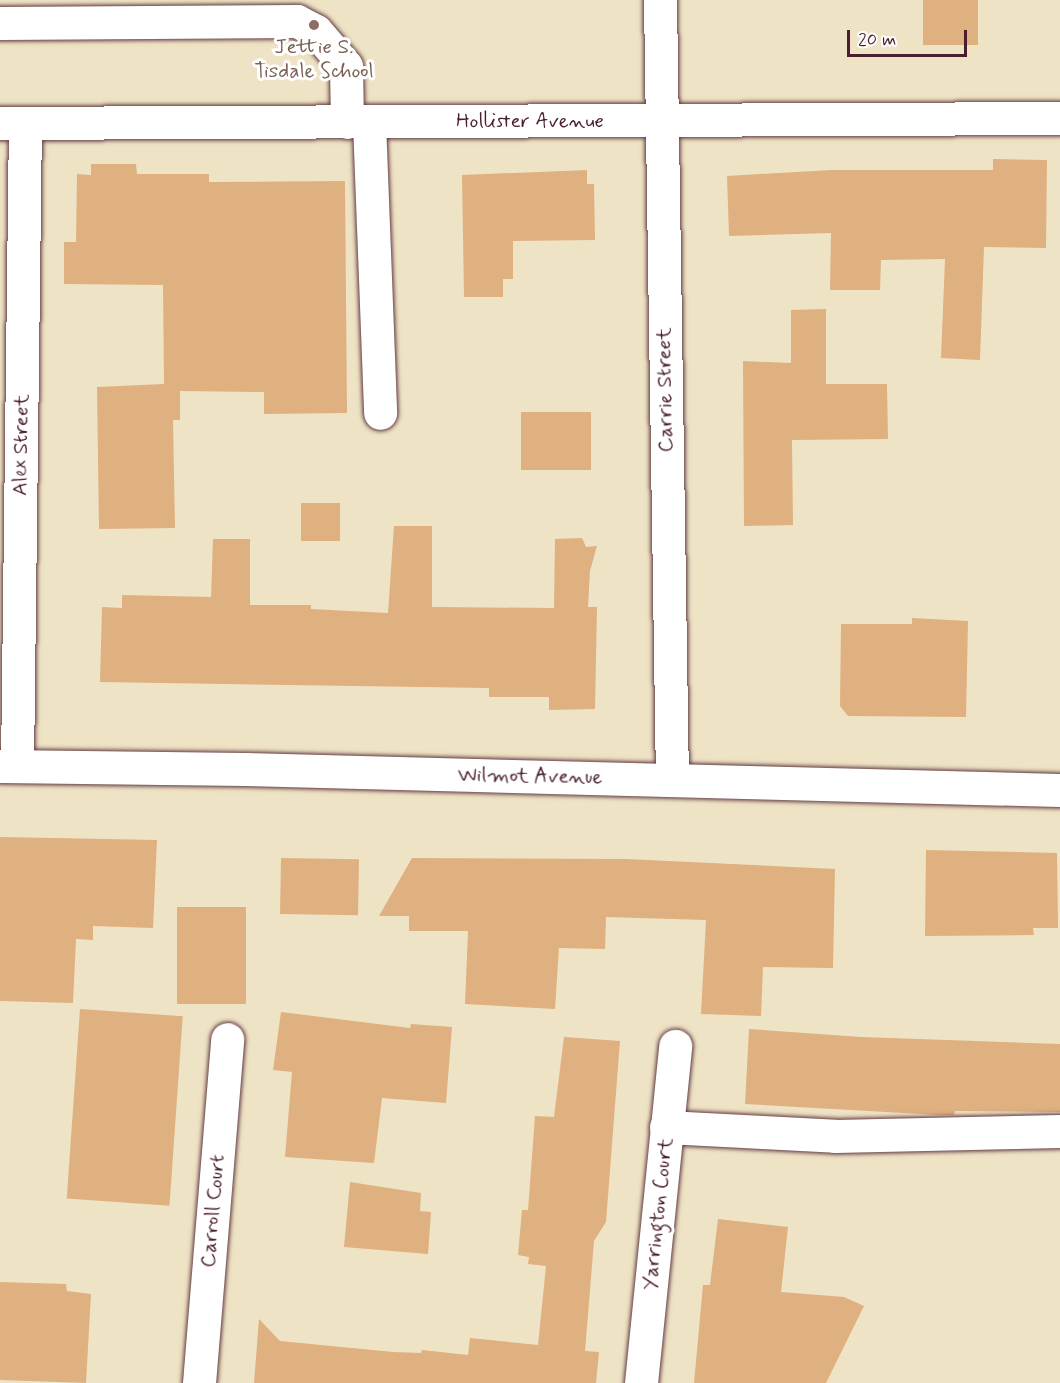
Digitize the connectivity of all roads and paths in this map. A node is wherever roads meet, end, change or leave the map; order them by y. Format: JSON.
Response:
{"nodes":[{"id":1,"x":660,"y":0,"type":"edge"},
{"id":2,"x":0,"y":22,"type":"edge"},
{"id":3,"x":1060,"y":118,"type":"edge"},
{"id":4,"x":660,"y":121,"type":"junction"},
{"id":5,"x":358,"y":122,"type":"junction"},
{"id":6,"x":13,"y":123,"type":"edge"},
{"id":7,"x":380,"y":413,"type":"dead end"},
{"id":8,"x":8,"y":766,"type":"edge"},
{"id":9,"x":672,"y":780,"type":"junction"},
{"id":10,"x":1060,"y":790,"type":"edge"},
{"id":11,"x":227,"y":1039,"type":"dead end"},
{"id":12,"x":675,"y":1046,"type":"dead end"},
{"id":13,"x":666,"y":1127,"type":"junction"},
{"id":14,"x":1060,"y":1131,"type":"edge"},
{"id":15,"x":199,"y":1383,"type":"edge"},
{"id":16,"x":641,"y":1383,"type":"edge"}],
"edges":[{"from":1,"to":4,"type":"street","name":"Carrie Street"},
{"from":2,"to":5,"type":"street"},
{"from":3,"to":4,"type":"street","name":"Hollister Avenue"},
{"from":4,"to":5,"type":"street","name":"Hollister Avenue"},
{"from":4,"to":9,"type":"street","name":"Carrie Street"},
{"from":5,"to":6,"type":"street","name":"Hollister Avenue"},
{"from":5,"to":7,"type":"street"},
{"from":6,"to":8,"type":"street","name":"Alex Street"},
{"from":8,"to":9,"type":"street","name":"Wilmot Avenue"},
{"from":9,"to":10,"type":"street","name":"Wilmot Avenue"},
{"from":11,"to":15,"type":"street","name":"Carroll Court"},
{"from":12,"to":13,"type":"street","name":"Yarrington Court"},
{"from":13,"to":14,"type":"street"},
{"from":13,"to":16,"type":"street","name":"Yarrington Court"}]}
